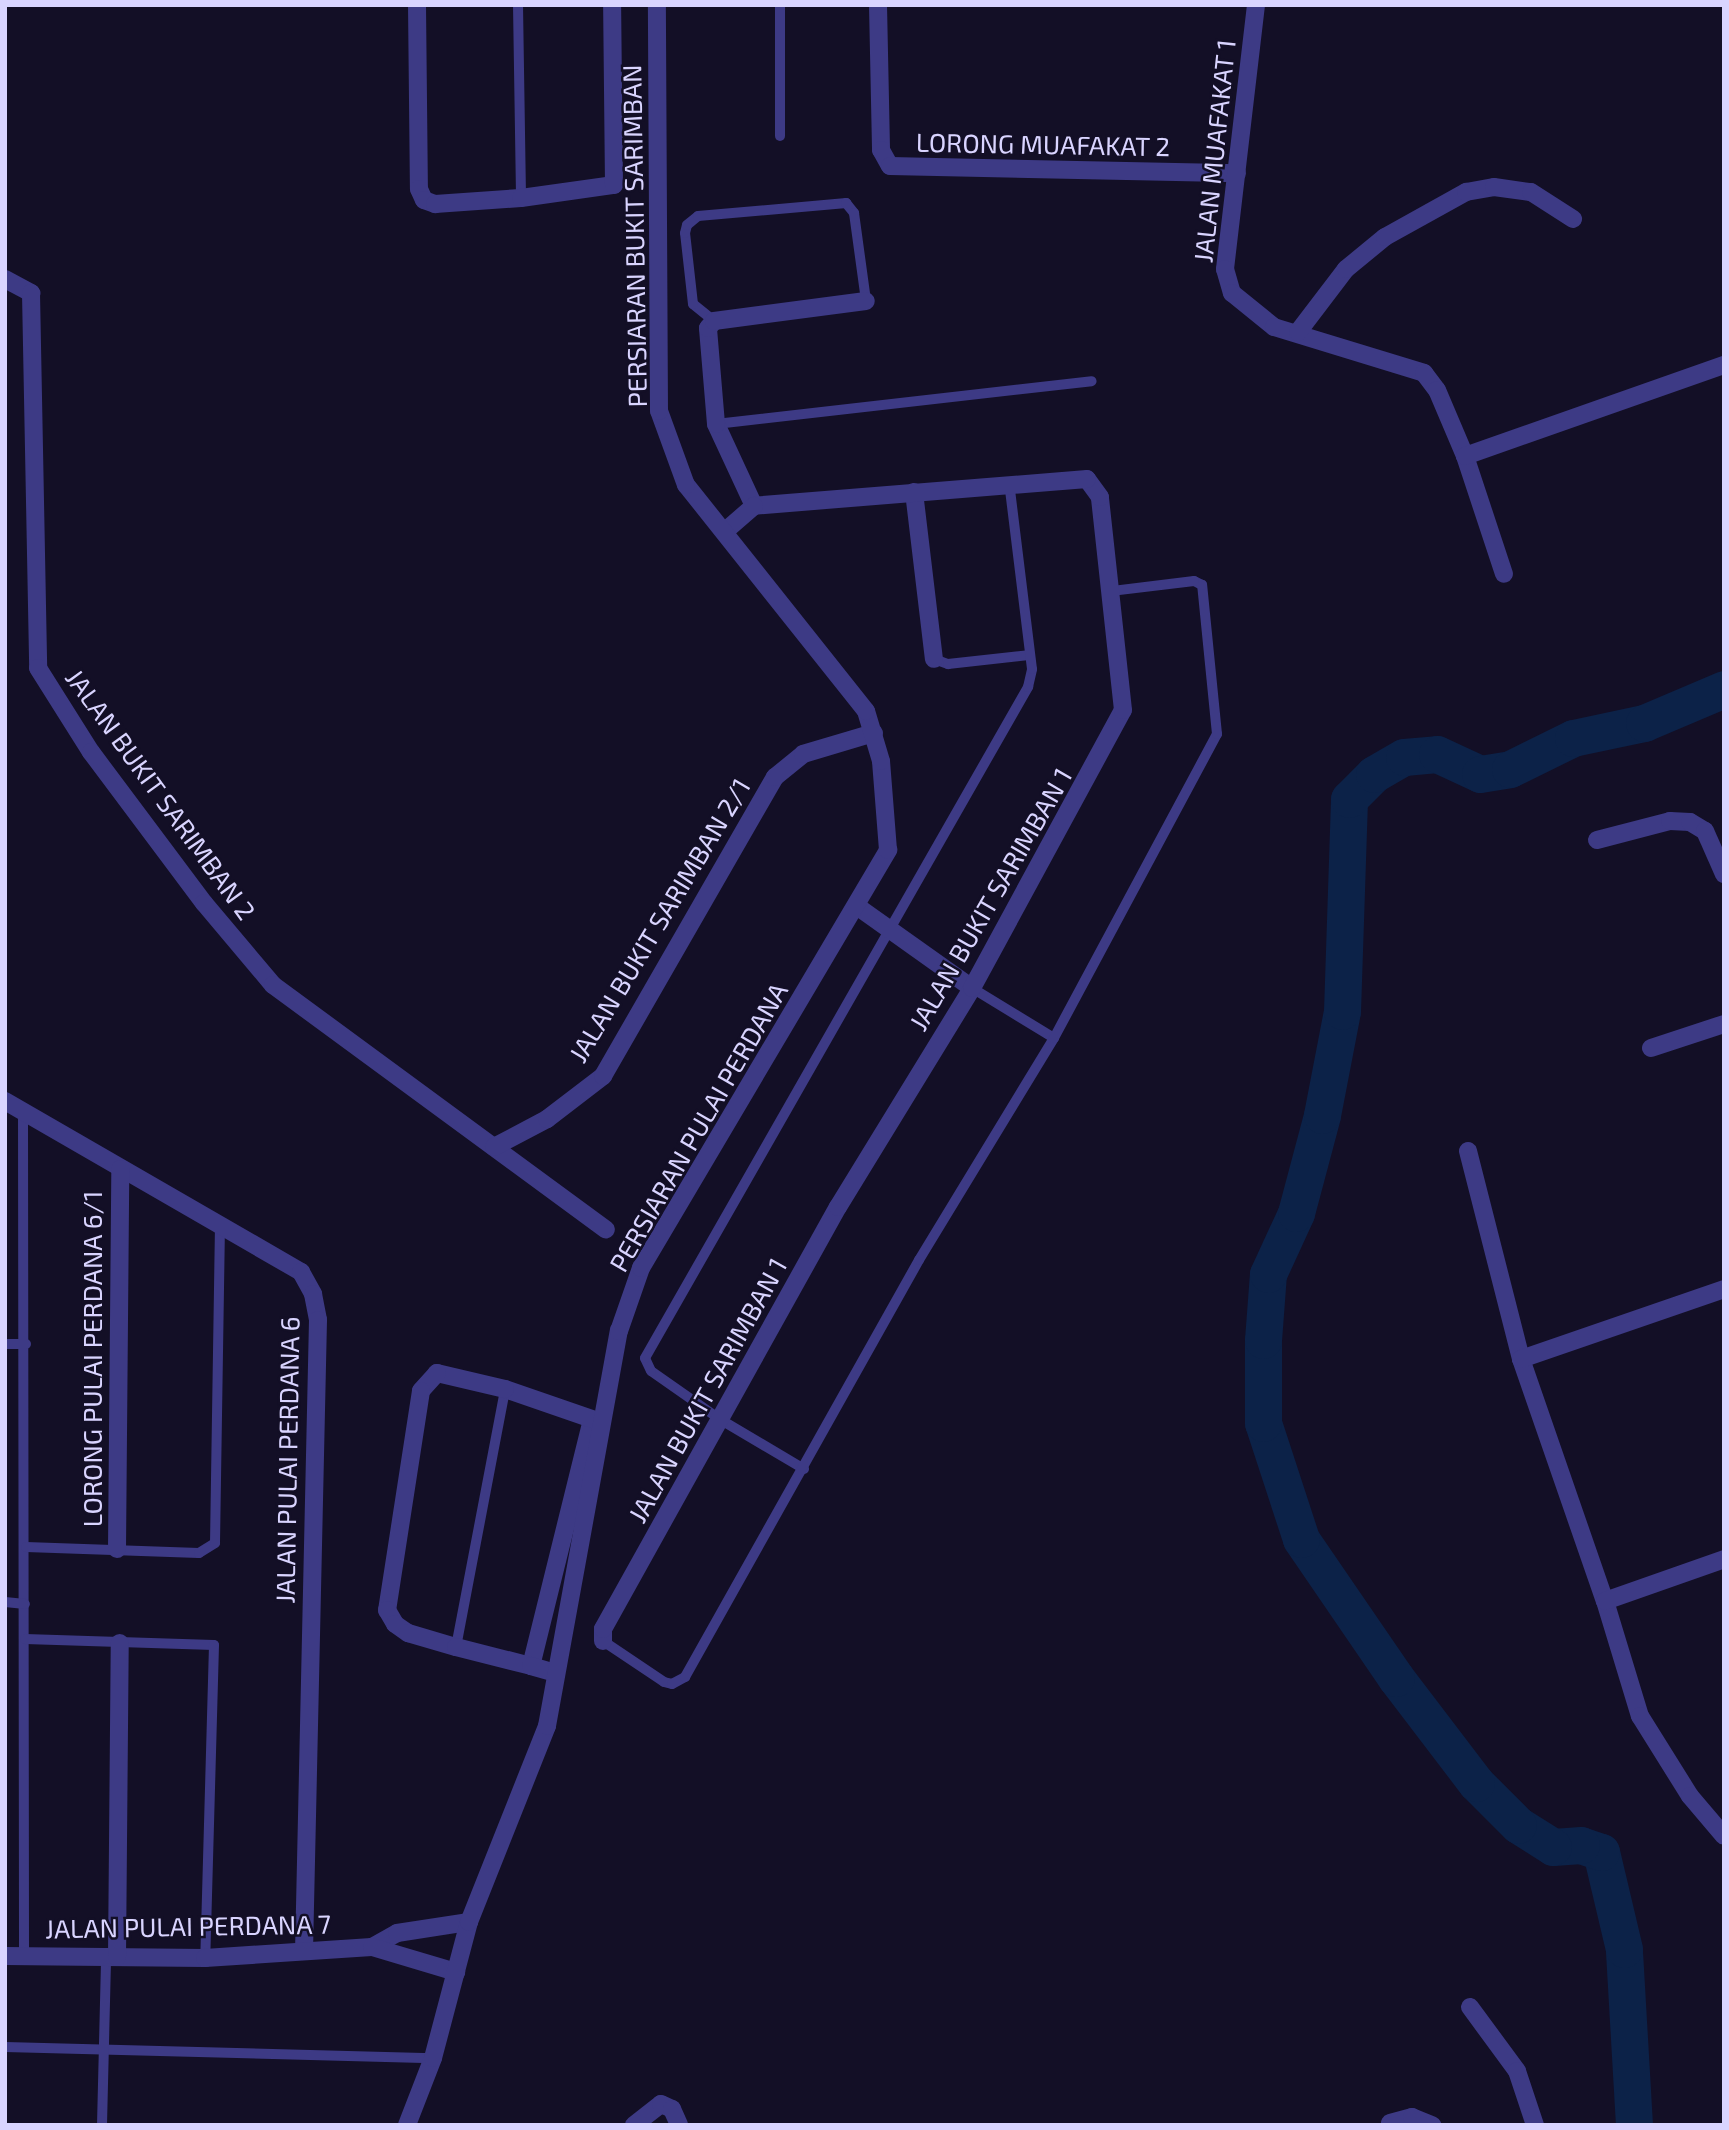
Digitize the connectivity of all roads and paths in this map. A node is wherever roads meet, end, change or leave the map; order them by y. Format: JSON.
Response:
{"nodes":[{"id":1,"x":417,"y":5,"type":"edge"},
{"id":2,"x":518,"y":5,"type":"edge"},
{"id":3,"x":612,"y":5,"type":"edge"},
{"id":4,"x":657,"y":5,"type":"edge"},
{"id":5,"x":780,"y":5,"type":"edge"},
{"id":6,"x":878,"y":5,"type":"edge"},
{"id":7,"x":1256,"y":5,"type":"edge"},
{"id":8,"x":780,"y":136,"type":"dead end"},
{"id":9,"x":1237,"y":173,"type":"junction"},
{"id":10,"x":521,"y":198,"type":"junction"},
{"id":11,"x":1573,"y":219,"type":"dead end"},
{"id":12,"x":5,"y":279,"type":"edge"},
{"id":13,"x":866,"y":301,"type":"joint"},
{"id":14,"x":714,"y":321,"type":"junction"},
{"id":15,"x":1298,"y":332,"type":"junction"},
{"id":16,"x":1724,"y":365,"type":"edge"},
{"id":17,"x":1092,"y":381,"type":"dead end"},
{"id":18,"x":716,"y":424,"type":"junction"},
{"id":19,"x":1465,"y":456,"type":"junction"},
{"id":20,"x":1009,"y":483,"type":"junction"},
{"id":21,"x":914,"y":492,"type":"junction"},
{"id":22,"x":754,"y":506,"type":"junction"},
{"id":23,"x":726,"y":530,"type":"junction"},
{"id":24,"x":1504,"y":574,"type":"dead end"},
{"id":25,"x":1111,"y":591,"type":"junction"},
{"id":26,"x":1029,"y":654,"type":"junction"},
{"id":27,"x":934,"y":659,"type":"joint"},
{"id":28,"x":874,"y":733,"type":"junction"},
{"id":29,"x":1597,"y":840,"type":"dead end"},
{"id":30,"x":1724,"y":874,"type":"edge"},
{"id":31,"x":858,"y":907,"type":"junction"},
{"id":32,"x":891,"y":930,"type":"junction"},
{"id":33,"x":972,"y":988,"type":"junction"},
{"id":34,"x":1724,"y":1024,"type":"edge"},
{"id":35,"x":1054,"y":1038,"type":"junction"},
{"id":36,"x":1651,"y":1048,"type":"dead end"},
{"id":37,"x":5,"y":1101,"type":"edge"},
{"id":38,"x":23,"y":1111,"type":"junction"},
{"id":39,"x":494,"y":1147,"type":"junction"},
{"id":40,"x":1468,"y":1150,"type":"dead end"},
{"id":41,"x":120,"y":1170,"type":"junction"},
{"id":42,"x":220,"y":1224,"type":"junction"},
{"id":43,"x":606,"y":1230,"type":"dead end"},
{"id":44,"x":1724,"y":1289,"type":"edge"},
{"id":45,"x":5,"y":1344,"type":"edge"},
{"id":46,"x":26,"y":1344,"type":"junction"},
{"id":47,"x":1521,"y":1359,"type":"junction"},
{"id":48,"x":505,"y":1389,"type":"junction"},
{"id":49,"x":721,"y":1420,"type":"junction"},
{"id":50,"x":804,"y":1469,"type":"junction"},
{"id":51,"x":26,"y":1547,"type":"junction"},
{"id":52,"x":117,"y":1549,"type":"junction"},
{"id":53,"x":1724,"y":1559,"type":"edge"},
{"id":54,"x":1605,"y":1601,"type":"junction"},
{"id":55,"x":5,"y":1602,"type":"edge"},
{"id":56,"x":25,"y":1604,"type":"junction"},
{"id":57,"x":25,"y":1639,"type":"junction"},
{"id":58,"x":603,"y":1640,"type":"joint"},
{"id":59,"x":120,"y":1643,"type":"junction"},
{"id":60,"x":456,"y":1647,"type":"junction"},
{"id":61,"x":531,"y":1666,"type":"junction"},
{"id":62,"x":555,"y":1672,"type":"junction"},
{"id":63,"x":1724,"y":1836,"type":"edge"},
{"id":64,"x":470,"y":1922,"type":"junction"},
{"id":65,"x":372,"y":1947,"type":"junction"},
{"id":66,"x":304,"y":1950,"type":"junction"},
{"id":67,"x":5,"y":1956,"type":"edge"},
{"id":68,"x":24,"y":1956,"type":"junction"},
{"id":69,"x":112,"y":1957,"type":"junction"},
{"id":70,"x":205,"y":1958,"type":"junction"},
{"id":71,"x":456,"y":1972,"type":"junction"},
{"id":72,"x":1470,"y":2007,"type":"dead end"},
{"id":73,"x":5,"y":2047,"type":"edge"},
{"id":74,"x":106,"y":2049,"type":"junction"},
{"id":75,"x":433,"y":2058,"type":"junction"},
{"id":76,"x":1390,"y":2123,"type":"dead end"},
{"id":77,"x":1531,"y":2123,"type":"edge"},
{"id":78,"x":102,"y":2125,"type":"edge"},
{"id":79,"x":407,"y":2125,"type":"edge"},
{"id":80,"x":634,"y":2125,"type":"edge"},
{"id":81,"x":679,"y":2125,"type":"edge"},
{"id":82,"x":1432,"y":2125,"type":"edge"}],
"edges":[{"from":1,"to":10,"type":"street"},
{"from":2,"to":10,"type":"lane"},
{"from":3,"to":10,"type":"street"},
{"from":4,"to":23,"type":"street","name":"PERSIARAN BUKIT SARIMBAN"},
{"from":5,"to":8,"type":"lane"},
{"from":6,"to":9,"type":"street","name":"LORONG MUAFAKAT 2"},
{"from":7,"to":9,"type":"street","name":"JALAN MUAFAKAT 1"},
{"from":9,"to":15,"type":"street","name":"JALAN MUAFAKAT 1"},
{"from":11,"to":15,"type":"street"},
{"from":12,"to":39,"type":"street","name":"JALAN BUKIT SARIMBAN 2"},
{"from":13,"to":14,"type":"street"},
{"from":13,"to":14,"type":"lane"},
{"from":14,"to":18,"type":"street"},
{"from":15,"to":19,"type":"street","name":"JALAN MUAFAKAT 1"},
{"from":16,"to":19,"type":"street"},
{"from":17,"to":18,"type":"lane"},
{"from":18,"to":22,"type":"street"},
{"from":19,"to":24,"type":"street","name":"JALAN MUAFAKAT 1"},
{"from":20,"to":21,"type":"street","name":"JALAN BUKIT SARIMBAN 1"},
{"from":20,"to":25,"type":"street","name":"JALAN BUKIT SARIMBAN 1"},
{"from":20,"to":26,"type":"lane"},
{"from":21,"to":22,"type":"street","name":"JALAN BUKIT SARIMBAN 1"},
{"from":21,"to":27,"type":"street"},
{"from":22,"to":23,"type":"street"},
{"from":23,"to":28,"type":"street","name":"PERSIARAN PULAI PERDANA"},
{"from":25,"to":33,"type":"street","name":"JALAN BUKIT SARIMBAN 1"},
{"from":25,"to":35,"type":"lane"},
{"from":26,"to":27,"type":"lane"},
{"from":26,"to":32,"type":"lane"},
{"from":28,"to":31,"type":"street","name":"PERSIARAN PULAI PERDANA"},
{"from":28,"to":39,"type":"street","name":"JALAN BUKIT SARIMBAN 2/1"},
{"from":29,"to":30,"type":"street"},
{"from":31,"to":32,"type":"street"},
{"from":31,"to":62,"type":"street","name":"PERSIARAN PULAI PERDANA"},
{"from":32,"to":33,"type":"street"},
{"from":32,"to":49,"type":"lane"},
{"from":33,"to":35,"type":"lane"},
{"from":33,"to":49,"type":"street","name":"JALAN BUKIT SARIMBAN 1"},
{"from":34,"to":36,"type":"street"},
{"from":35,"to":50,"type":"lane"},
{"from":37,"to":38,"type":"street","name":"JALAN PULAI PERDANA 6"},
{"from":38,"to":41,"type":"street","name":"JALAN PULAI PERDANA 6"},
{"from":38,"to":46,"type":"lane"},
{"from":39,"to":43,"type":"street"},
{"from":40,"to":47,"type":"street"},
{"from":41,"to":42,"type":"street","name":"JALAN PULAI PERDANA 6"},
{"from":41,"to":52,"type":"street","name":"LORONG PULAI PERDANA 6/1"},
{"from":42,"to":52,"type":"lane"},
{"from":42,"to":66,"type":"street","name":"JALAN PULAI PERDANA 6"},
{"from":44,"to":47,"type":"street"},
{"from":45,"to":46,"type":"lane"},
{"from":46,"to":51,"type":"lane"},
{"from":47,"to":54,"type":"street"},
{"from":48,"to":60,"type":"lane"},
{"from":48,"to":60,"type":"street"},
{"from":48,"to":61,"type":"street"},
{"from":49,"to":50,"type":"lane"},
{"from":49,"to":58,"type":"street","name":"JALAN BUKIT SARIMBAN 1"},
{"from":50,"to":58,"type":"lane"},
{"from":51,"to":52,"type":"lane"},
{"from":51,"to":56,"type":"lane"},
{"from":53,"to":54,"type":"street"},
{"from":54,"to":63,"type":"street"},
{"from":55,"to":56,"type":"lane"},
{"from":56,"to":57,"type":"lane"},
{"from":57,"to":59,"type":"lane"},
{"from":57,"to":68,"type":"lane"},
{"from":59,"to":69,"type":"street"},
{"from":59,"to":70,"type":"lane"},
{"from":60,"to":61,"type":"street"},
{"from":61,"to":62,"type":"street"},
{"from":62,"to":64,"type":"street","name":"PERSIARAN PULAI PERDANA"},
{"from":64,"to":65,"type":"street","name":"JALAN PULAI PERDANA 7"},
{"from":64,"to":71,"type":"street","name":"PERSIARAN PULAI PERDANA"},
{"from":65,"to":66,"type":"street","name":"JALAN PULAI PERDANA 7"},
{"from":65,"to":71,"type":"street","name":"JALAN PULAI PERDANA 7"},
{"from":66,"to":70,"type":"street","name":"JALAN PULAI PERDANA 7"},
{"from":67,"to":68,"type":"street","name":"JALAN PULAI PERDANA 7"},
{"from":68,"to":69,"type":"street","name":"JALAN PULAI PERDANA 7"},
{"from":69,"to":70,"type":"street","name":"JALAN PULAI PERDANA 7"},
{"from":69,"to":74,"type":"lane"},
{"from":71,"to":75,"type":"street","name":"PERSIARAN PULAI PERDANA"},
{"from":72,"to":77,"type":"street"},
{"from":73,"to":74,"type":"lane"},
{"from":74,"to":75,"type":"lane"},
{"from":74,"to":78,"type":"lane"},
{"from":75,"to":79,"type":"street","name":"PERSIARAN PULAI PERDANA"},
{"from":76,"to":82,"type":"street"},
{"from":80,"to":81,"type":"street"}]}
